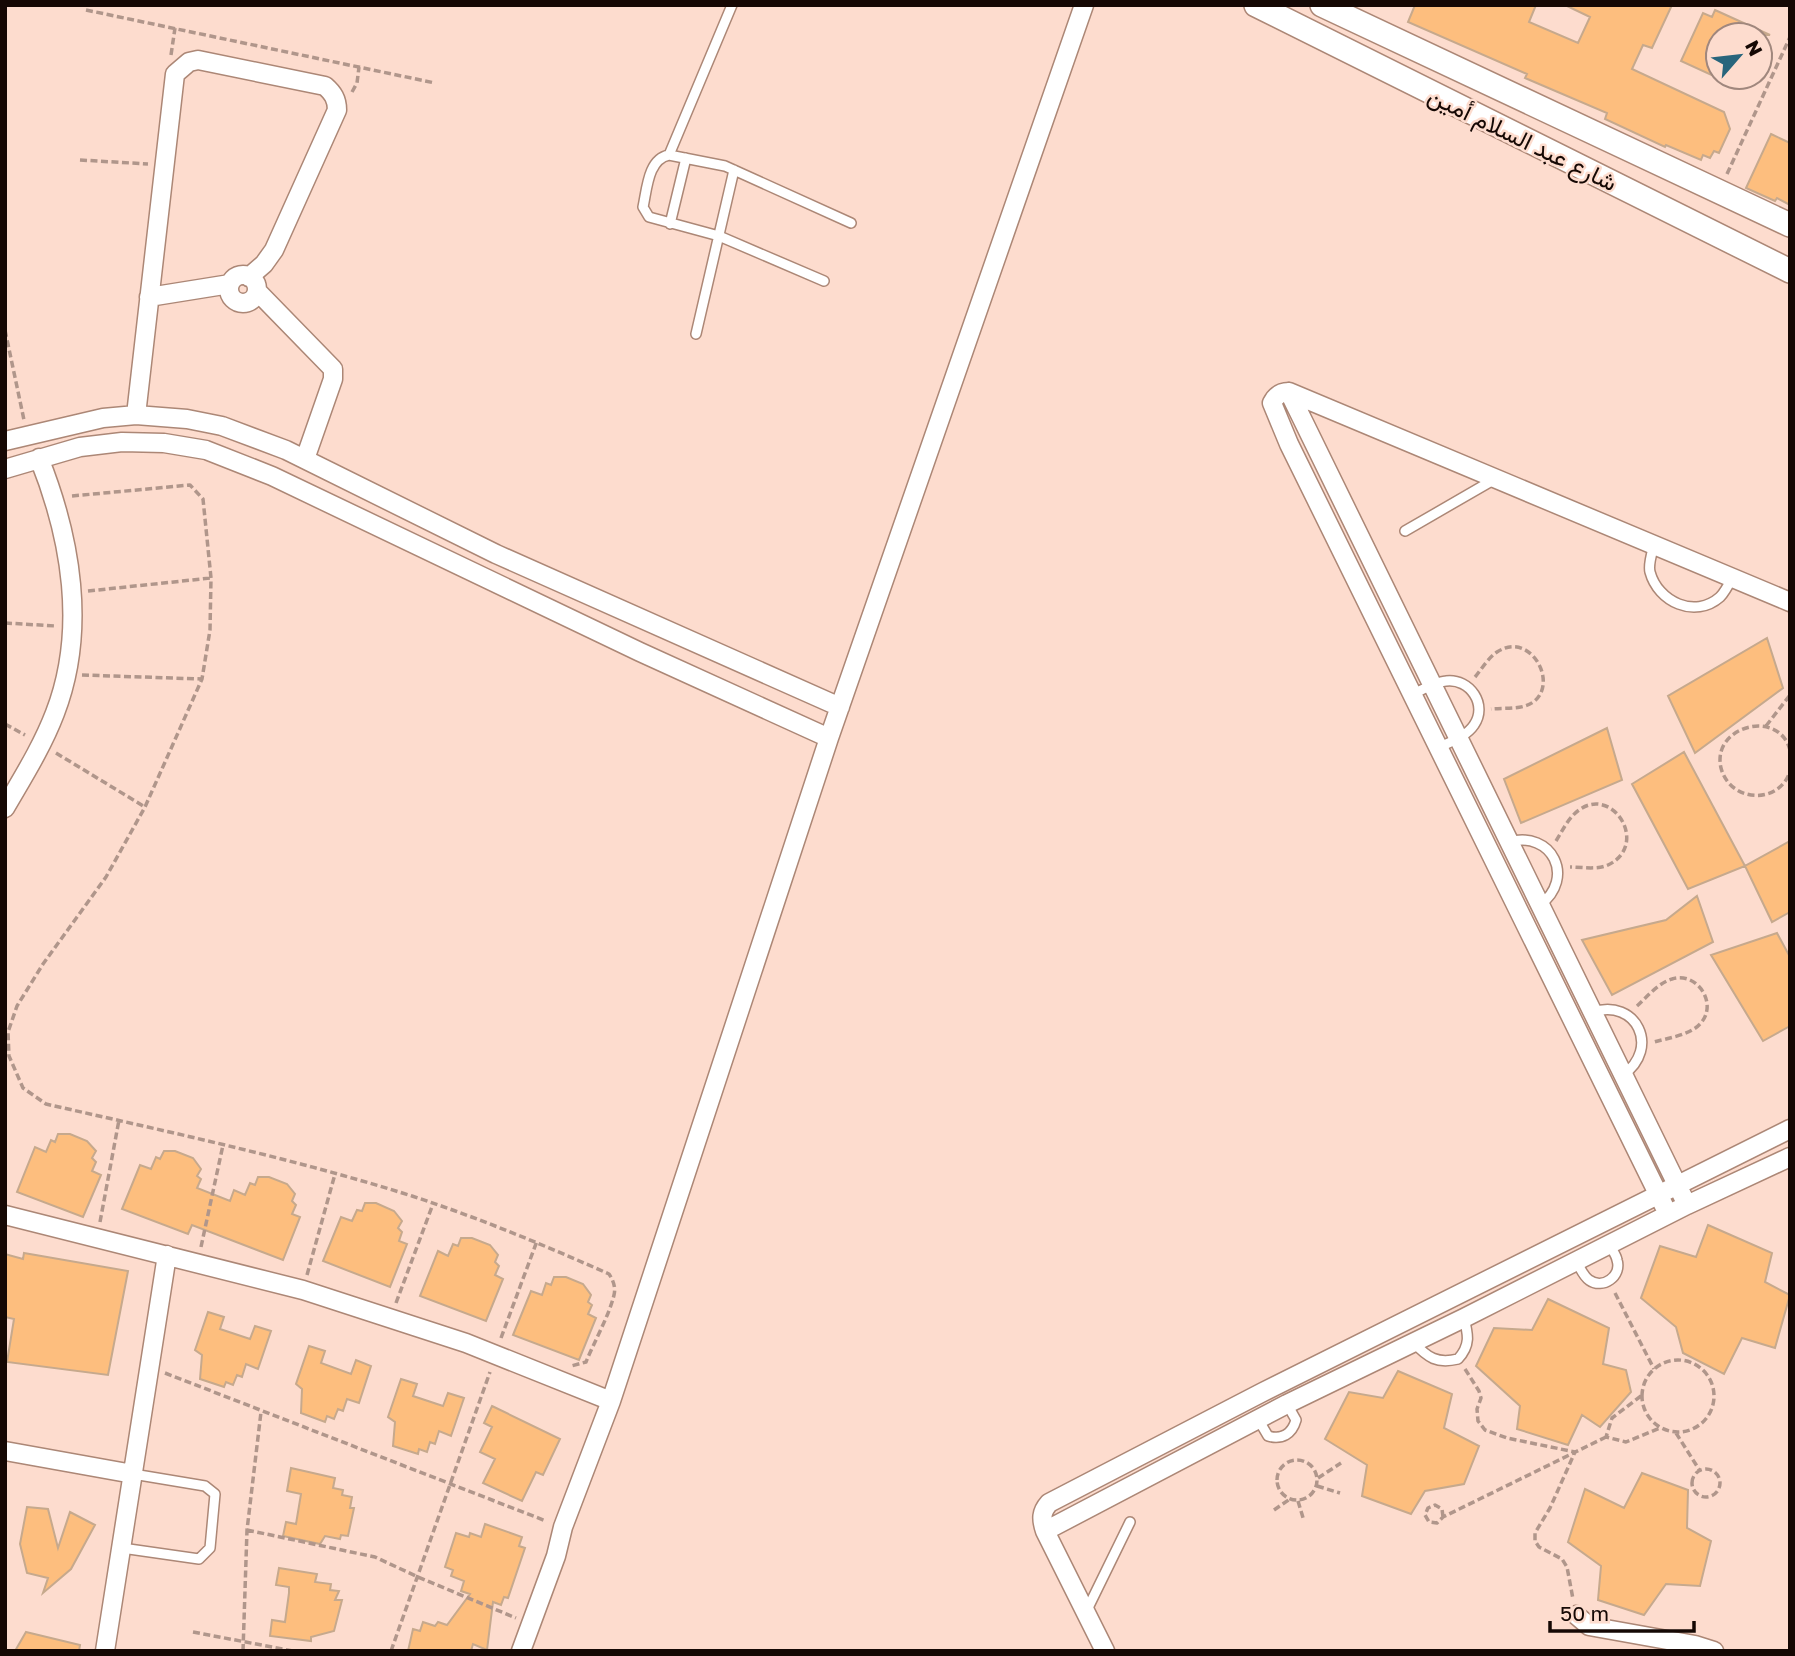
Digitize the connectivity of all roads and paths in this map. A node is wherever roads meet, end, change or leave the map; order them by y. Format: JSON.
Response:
{"nodes":[{"id":1,"x":732,"y":5,"type":"edge"},
{"id":2,"x":1084,"y":5,"type":"edge"},
{"id":3,"x":1256,"y":5,"type":"edge"},
{"id":4,"x":1322,"y":5,"type":"edge"},
{"id":5,"x":86,"y":10,"type":"dead end"},
{"id":6,"x":1790,"y":37,"type":"edge"},
{"id":7,"x":435,"y":83,"type":"dead end"},
{"id":8,"x":669,"y":155,"type":"junction"},
{"id":9,"x":686,"y":158,"type":"junction"},
{"id":10,"x":80,"y":160,"type":"dead end"},
{"id":11,"x":164,"y":164,"type":"junction"},
{"id":12,"x":734,"y":170,"type":"junction"},
{"id":13,"x":1719,"y":192,"type":"junction"},
{"id":14,"x":850,"y":223,"type":"dead end"},
{"id":15,"x":670,"y":224,"type":"junction"},
{"id":16,"x":1790,"y":225,"type":"edge"},
{"id":17,"x":719,"y":236,"type":"junction"},
{"id":18,"x":1790,"y":271,"type":"edge"},
{"id":19,"x":824,"y":281,"type":"dead end"},
{"id":20,"x":253,"y":284,"type":"junction"},
{"id":21,"x":149,"y":297,"type":"junction"},
{"id":22,"x":5,"y":331,"type":"edge"},
{"id":23,"x":696,"y":334,"type":"dead end"},
{"id":24,"x":1289,"y":392,"type":"junction"},
{"id":25,"x":136,"y":415,"type":"junction"},
{"id":26,"x":28,"y":435,"type":"junction"},
{"id":27,"x":261,"y":440,"type":"junction"},
{"id":28,"x":5,"y":442,"type":"edge"},
{"id":29,"x":39,"y":458,"type":"junction"},
{"id":30,"x":305,"y":459,"type":"junction"},
{"id":31,"x":251,"y":467,"type":"junction"},
{"id":32,"x":5,"y":469,"type":"edge"},
{"id":33,"x":1497,"y":478,"type":"junction"},
{"id":34,"x":55,"y":498,"type":"junction"},
{"id":35,"x":1405,"y":531,"type":"dead end"},
{"id":36,"x":1654,"y":545,"type":"junction"},
{"id":37,"x":211,"y":578,"type":"junction"},
{"id":38,"x":1732,"y":578,"type":"junction"},
{"id":39,"x":72,"y":593,"type":"junction"},
{"id":40,"x":1790,"y":603,"type":"edge"},
{"id":41,"x":5,"y":623,"type":"edge"},
{"id":42,"x":72,"y":627,"type":"junction"},
{"id":43,"x":66,"y":674,"type":"junction"},
{"id":44,"x":202,"y":679,"type":"junction"},
{"id":45,"x":1433,"y":685,"type":"junction"},
{"id":46,"x":1467,"y":686,"type":"junction"},
{"id":47,"x":1411,"y":695,"type":"junction"},
{"id":48,"x":1790,"y":695,"type":"edge"},
{"id":49,"x":840,"y":707,"type":"junction"},
{"id":50,"x":1479,"y":710,"type":"junction"},
{"id":51,"x":5,"y":724,"type":"edge"},
{"id":52,"x":1766,"y":726,"type":"junction"},
{"id":53,"x":829,"y":738,"type":"junction"},
{"id":54,"x":1459,"y":738,"type":"junction"},
{"id":55,"x":42,"y":744,"type":"junction"},
{"id":56,"x":1437,"y":748,"type":"junction"},
{"id":57,"x":1790,"y":750,"type":"edge"},
{"id":58,"x":1789,"y":774,"type":"edge"},
{"id":59,"x":145,"y":807,"type":"junction"},
{"id":60,"x":5,"y":808,"type":"edge"},
{"id":61,"x":1509,"y":842,"type":"junction"},
{"id":62,"x":1549,"y":851,"type":"junction"},
{"id":63,"x":1557,"y":867,"type":"junction"},
{"id":64,"x":1540,"y":905,"type":"junction"},
{"id":65,"x":1593,"y":1012,"type":"junction"},
{"id":66,"x":1627,"y":1015,"type":"junction"},
{"id":67,"x":1642,"y":1046,"type":"junction"},
{"id":68,"x":1623,"y":1075,"type":"junction"},
{"id":69,"x":119,"y":1120,"type":"junction"},
{"id":70,"x":1790,"y":1129,"type":"edge"},
{"id":71,"x":223,"y":1145,"type":"junction"},
{"id":72,"x":1790,"y":1157,"type":"edge"},
{"id":73,"x":335,"y":1174,"type":"junction"},
{"id":74,"x":1677,"y":1185,"type":"junction"},
{"id":75,"x":1659,"y":1194,"type":"junction"},
{"id":76,"x":433,"y":1204,"type":"junction"},
{"id":77,"x":1687,"y":1205,"type":"junction"},
{"id":78,"x":1668,"y":1214,"type":"junction"},
{"id":79,"x":5,"y":1215,"type":"edge"},
{"id":80,"x":97,"y":1238,"type":"junction"},
{"id":81,"x":537,"y":1241,"type":"junction"},
{"id":82,"x":1609,"y":1244,"type":"junction"},
{"id":83,"x":167,"y":1255,"type":"junction"},
{"id":84,"x":1576,"y":1261,"type":"junction"},
{"id":85,"x":198,"y":1263,"type":"junction"},
{"id":86,"x":1609,"y":1282,"type":"junction"},
{"id":87,"x":303,"y":1290,"type":"junction"},
{"id":88,"x":1464,"y":1318,"type":"junction"},
{"id":89,"x":391,"y":1319,"type":"junction"},
{"id":90,"x":1413,"y":1342,"type":"junction"},
{"id":91,"x":511,"y":1344,"type":"dead end"},
{"id":92,"x":498,"y":1348,"type":"junction"},
{"id":93,"x":1458,"y":1359,"type":"junction"},
{"id":94,"x":568,"y":1366,"type":"dead end"},
{"id":95,"x":150,"y":1367,"type":"junction"},
{"id":96,"x":1654,"y":1369,"type":"junction"},
{"id":97,"x":1642,"y":1396,"type":"junction"},
{"id":98,"x":611,"y":1401,"type":"junction"},
{"id":99,"x":1287,"y":1404,"type":"junction"},
{"id":100,"x":261,"y":1412,"type":"junction"},
{"id":101,"x":1258,"y":1419,"type":"junction"},
{"id":102,"x":1660,"y":1428,"type":"junction"},
{"id":103,"x":1676,"y":1433,"type":"junction"},
{"id":104,"x":1606,"y":1437,"type":"junction"},
{"id":105,"x":5,"y":1451,"type":"edge"},
{"id":106,"x":1575,"y":1452,"type":"junction"},
{"id":107,"x":1341,"y":1463,"type":"dead end"},
{"id":108,"x":1700,"y":1471,"type":"junction"},
{"id":109,"x":133,"y":1474,"type":"junction"},
{"id":110,"x":1318,"y":1478,"type":"junction"},
{"id":111,"x":452,"y":1483,"type":"junction"},
{"id":112,"x":1317,"y":1486,"type":"junction"},
{"id":113,"x":1340,"y":1493,"type":"dead end"},
{"id":114,"x":1290,"y":1499,"type":"junction"},
{"id":115,"x":1298,"y":1501,"type":"junction"},
{"id":116,"x":1274,"y":1510,"type":"dead end"},
{"id":117,"x":1443,"y":1517,"type":"junction"},
{"id":118,"x":1304,"y":1521,"type":"dead end"},
{"id":119,"x":1130,"y":1522,"type":"dead end"},
{"id":120,"x":563,"y":1527,"type":"junction"},
{"id":121,"x":247,"y":1531,"type":"junction"},
{"id":122,"x":1045,"y":1531,"type":"junction"},
{"id":123,"x":122,"y":1548,"type":"junction"},
{"id":124,"x":418,"y":1577,"type":"junction"},
{"id":125,"x":1086,"y":1612,"type":"junction"},
{"id":126,"x":1576,"y":1615,"type":"joint"},
{"id":127,"x":531,"y":1624,"type":"junction"},
{"id":128,"x":193,"y":1632,"type":"dead end"},
{"id":129,"x":245,"y":1640,"type":"junction"},
{"id":130,"x":105,"y":1651,"type":"edge"},
{"id":131,"x":243,"y":1651,"type":"edge"},
{"id":132,"x":293,"y":1651,"type":"edge"},
{"id":133,"x":391,"y":1651,"type":"edge"},
{"id":134,"x":521,"y":1651,"type":"edge"},
{"id":135,"x":1105,"y":1651,"type":"edge"},
{"id":136,"x":1714,"y":1651,"type":"edge"}],
"edges":[{"from":1,"to":8,"type":"lane"},
{"from":2,"to":49,"type":"street"},
{"from":3,"to":18,"type":"street","name":"شارع عبد السلام أمين"},
{"from":4,"to":13,"type":"street","name":"شارع عبد السلام أمين"},
{"from":5,"to":7,"type":"path"},
{"from":6,"to":13,"type":"path"},
{"from":8,"to":9,"type":"lane"},
{"from":8,"to":15,"type":"lane"},
{"from":9,"to":12,"type":"lane"},
{"from":9,"to":15,"type":"lane"},
{"from":10,"to":11,"type":"path"},
{"from":11,"to":20,"type":"street"},
{"from":11,"to":21,"type":"street"},
{"from":12,"to":14,"type":"lane"},
{"from":12,"to":17,"type":"lane"},
{"from":13,"to":16,"type":"street","name":"شارع عبد السلام أمين"},
{"from":15,"to":17,"type":"lane"},
{"from":17,"to":19,"type":"lane"},
{"from":17,"to":23,"type":"lane"},
{"from":20,"to":21,"type":"street"},
{"from":20,"to":30,"type":"street"},
{"from":21,"to":25,"type":"street"},
{"from":22,"to":26,"type":"path"},
{"from":24,"to":33,"type":"street"},
{"from":24,"to":45,"type":"street"},
{"from":24,"to":47,"type":"street"},
{"from":25,"to":26,"type":"street"},
{"from":25,"to":27,"type":"street"},
{"from":26,"to":28,"type":"street"},
{"from":27,"to":30,"type":"street"},
{"from":27,"to":31,"type":"street"},
{"from":29,"to":31,"type":"street"},
{"from":29,"to":32,"type":"street"},
{"from":29,"to":34,"type":"street"},
{"from":30,"to":49,"type":"street"},
{"from":31,"to":53,"type":"street"},
{"from":33,"to":35,"type":"lane"},
{"from":33,"to":36,"type":"street"},
{"from":34,"to":37,"type":"path"},
{"from":34,"to":39,"type":"street"},
{"from":36,"to":38,"type":"street"},
{"from":36,"to":38,"type":"lane"},
{"from":37,"to":39,"type":"path"},
{"from":37,"to":44,"type":"path"},
{"from":38,"to":40,"type":"street"},
{"from":39,"to":42,"type":"street"},
{"from":41,"to":42,"type":"path"},
{"from":42,"to":43,"type":"street"},
{"from":43,"to":44,"type":"path"},
{"from":43,"to":55,"type":"street"},
{"from":44,"to":59,"type":"path"},
{"from":45,"to":46,"type":"lane"},
{"from":45,"to":47,"type":"lane"},
{"from":45,"to":54,"type":"street"},
{"from":46,"to":50,"type":"lane"},
{"from":46,"to":50,"type":"path"},
{"from":47,"to":56,"type":"street"},
{"from":48,"to":52,"type":"path"},
{"from":49,"to":53,"type":"street"},
{"from":50,"to":54,"type":"lane"},
{"from":51,"to":55,"type":"path"},
{"from":52,"to":57,"type":"path"},
{"from":52,"to":58,"type":"path"},
{"from":53,"to":98,"type":"street"},
{"from":54,"to":56,"type":"lane"},
{"from":54,"to":61,"type":"street"},
{"from":55,"to":59,"type":"path"},
{"from":55,"to":60,"type":"street"},
{"from":56,"to":75,"type":"street"},
{"from":59,"to":69,"type":"path"},
{"from":61,"to":62,"type":"lane"},
{"from":61,"to":64,"type":"street"},
{"from":62,"to":63,"type":"lane"},
{"from":62,"to":63,"type":"path"},
{"from":63,"to":64,"type":"lane"},
{"from":64,"to":65,"type":"street"},
{"from":65,"to":66,"type":"lane"},
{"from":65,"to":68,"type":"street"},
{"from":66,"to":67,"type":"lane"},
{"from":66,"to":67,"type":"path"},
{"from":67,"to":68,"type":"lane"},
{"from":68,"to":74,"type":"street"},
{"from":69,"to":71,"type":"path"},
{"from":69,"to":80,"type":"path"},
{"from":70,"to":74,"type":"street"},
{"from":71,"to":73,"type":"path"},
{"from":71,"to":85,"type":"path"},
{"from":72,"to":77,"type":"street"},
{"from":73,"to":76,"type":"path"},
{"from":73,"to":87,"type":"path"},
{"from":74,"to":75,"type":"street"},
{"from":74,"to":77,"type":"street"},
{"from":75,"to":78,"type":"street"},
{"from":75,"to":122,"type":"street"},
{"from":76,"to":81,"type":"path"},
{"from":76,"to":89,"type":"path"},
{"from":77,"to":78,"type":"street"},
{"from":78,"to":82,"type":"street"},
{"from":79,"to":80,"type":"street"},
{"from":80,"to":83,"type":"street"},
{"from":81,"to":92,"type":"path"},
{"from":81,"to":94,"type":"path"},
{"from":82,"to":84,"type":"street"},
{"from":82,"to":86,"type":"lane"},
{"from":83,"to":85,"type":"street"},
{"from":83,"to":95,"type":"street"},
{"from":84,"to":86,"type":"lane"},
{"from":84,"to":88,"type":"street"},
{"from":85,"to":87,"type":"street"},
{"from":86,"to":96,"type":"path"},
{"from":87,"to":89,"type":"street"},
{"from":88,"to":90,"type":"street"},
{"from":88,"to":93,"type":"lane"},
{"from":89,"to":92,"type":"street"},
{"from":90,"to":93,"type":"lane"},
{"from":90,"to":99,"type":"street"},
{"from":91,"to":92,"type":"path"},
{"from":92,"to":98,"type":"street"},
{"from":92,"to":111,"type":"path"},
{"from":93,"to":106,"type":"path"},
{"from":95,"to":100,"type":"path"},
{"from":95,"to":109,"type":"street"},
{"from":96,"to":97,"type":"path"},
{"from":96,"to":103,"type":"path"},
{"from":97,"to":102,"type":"path"},
{"from":97,"to":104,"type":"path"},
{"from":98,"to":120,"type":"street"},
{"from":99,"to":101,"type":"street"},
{"from":99,"to":101,"type":"lane"},
{"from":100,"to":111,"type":"path"},
{"from":100,"to":121,"type":"path"},
{"from":101,"to":122,"type":"street"},
{"from":102,"to":103,"type":"path"},
{"from":102,"to":104,"type":"path"},
{"from":103,"to":108,"type":"path"},
{"from":104,"to":106,"type":"path"},
{"from":105,"to":109,"type":"street"},
{"from":106,"to":117,"type":"path"},
{"from":106,"to":126,"type":"path"},
{"from":107,"to":110,"type":"path"},
{"from":108,"to":108,"type":"path"},
{"from":109,"to":123,"type":"street"},
{"from":109,"to":123,"type":"lane"},
{"from":110,"to":112,"type":"path"},
{"from":110,"to":114,"type":"path"},
{"from":111,"to":120,"type":"path"},
{"from":111,"to":124,"type":"path"},
{"from":112,"to":113,"type":"path"},
{"from":112,"to":115,"type":"path"},
{"from":114,"to":115,"type":"path"},
{"from":114,"to":116,"type":"path"},
{"from":115,"to":118,"type":"path"},
{"from":117,"to":117,"type":"path"},
{"from":119,"to":125,"type":"lane"},
{"from":120,"to":127,"type":"street"},
{"from":121,"to":124,"type":"path"},
{"from":121,"to":129,"type":"path"},
{"from":122,"to":125,"type":"street"},
{"from":123,"to":130,"type":"street"},
{"from":124,"to":127,"type":"path"},
{"from":124,"to":133,"type":"path"},
{"from":125,"to":135,"type":"street"},
{"from":126,"to":136,"type":"street"},
{"from":127,"to":134,"type":"street"},
{"from":128,"to":129,"type":"path"},
{"from":129,"to":131,"type":"path"},
{"from":129,"to":132,"type":"path"}]}
